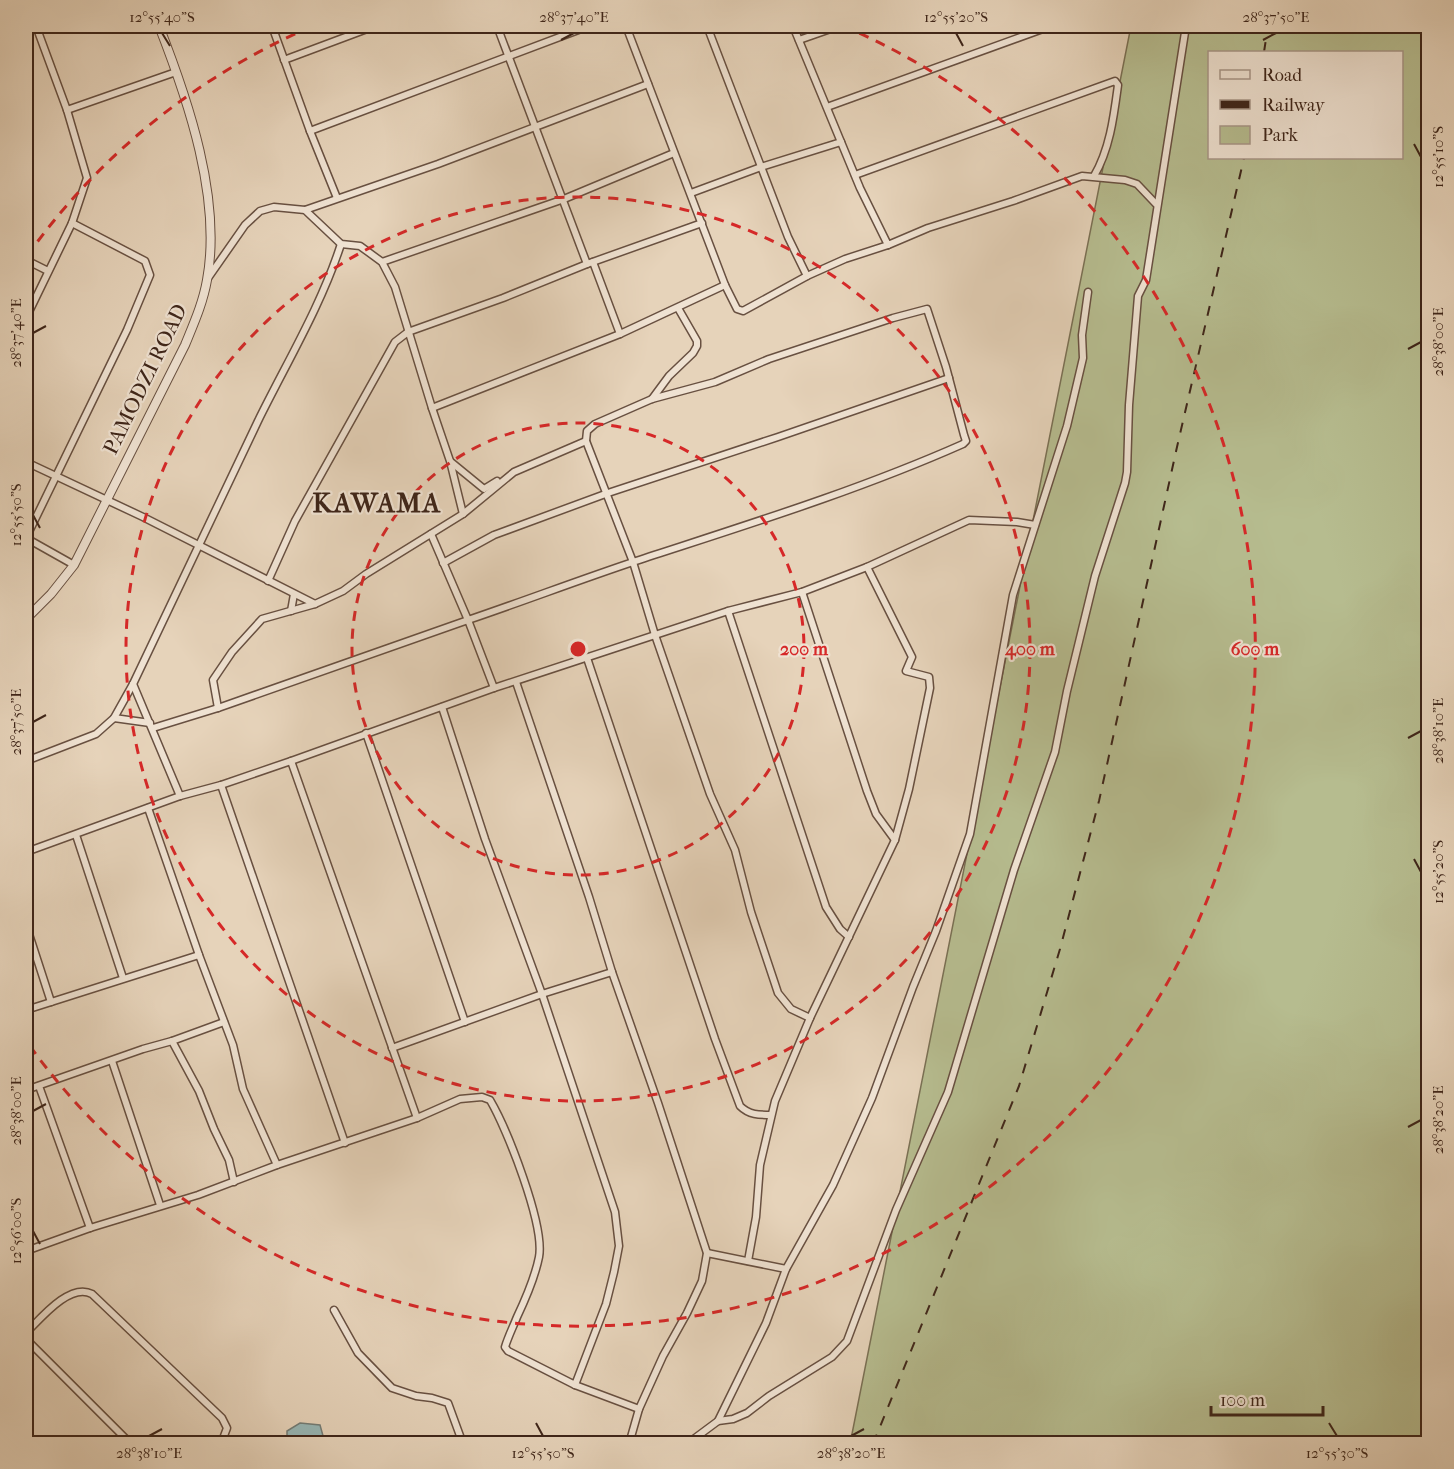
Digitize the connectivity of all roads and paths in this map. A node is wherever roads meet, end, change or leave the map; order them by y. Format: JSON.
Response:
{"nodes":[{"id":1,"x":36,"y":26,"type":"edge"},
{"id":2,"x":159,"y":26,"type":"edge"},
{"id":3,"x":272,"y":26,"type":"edge"},
{"id":4,"x":375,"y":26,"type":"edge"},
{"id":5,"x":497,"y":26,"type":"edge"},
{"id":6,"x":589,"y":26,"type":"edge"},
{"id":7,"x":626,"y":26,"type":"edge"},
{"id":8,"x":707,"y":26,"type":"edge"},
{"id":9,"x":793,"y":26,"type":"edge"},
{"id":10,"x":838,"y":26,"type":"edge"},
{"id":11,"x":1051,"y":26,"type":"edge"},
{"id":12,"x":1186,"y":26,"type":"edge"},
{"id":13,"x":799,"y":40,"type":"junction"},
{"id":14,"x":510,"y":57,"type":"junction"},
{"id":15,"x":284,"y":60,"type":"junction"},
{"id":16,"x":176,"y":72,"type":"junction"},
{"id":17,"x":648,"y":84,"type":"junction"},
{"id":18,"x":827,"y":107,"type":"junction"},
{"id":19,"x":67,"y":110,"type":"junction"},
{"id":20,"x":536,"y":126,"type":"junction"},
{"id":21,"x":310,"y":131,"type":"junction"},
{"id":22,"x":841,"y":142,"type":"junction"},
{"id":23,"x":674,"y":153,"type":"junction"},
{"id":24,"x":761,"y":167,"type":"junction"},
{"id":25,"x":855,"y":175,"type":"junction"},
{"id":26,"x":1094,"y":176,"type":"junction"},
{"id":27,"x":691,"y":193,"type":"junction"},
{"id":28,"x":337,"y":198,"type":"junction"},
{"id":29,"x":564,"y":199,"type":"junction"},
{"id":30,"x":1156,"y":204,"type":"junction"},
{"id":31,"x":305,"y":210,"type":"junction"},
{"id":32,"x":72,"y":223,"type":"junction"},
{"id":33,"x":702,"y":223,"type":"junction"},
{"id":34,"x":341,"y":244,"type":"junction"},
{"id":35,"x":888,"y":245,"type":"junction"},
{"id":36,"x":26,"y":260,"type":"edge"},
{"id":37,"x":382,"y":262,"type":"junction"},
{"id":38,"x":590,"y":263,"type":"junction"},
{"id":39,"x":48,"y":271,"type":"junction"},
{"id":40,"x":807,"y":276,"type":"junction"},
{"id":41,"x":208,"y":278,"type":"junction"},
{"id":42,"x":725,"y":285,"type":"junction"},
{"id":43,"x":1088,"y":292,"type":"dead end"},
{"id":44,"x":678,"y":308,"type":"junction"},
{"id":45,"x":26,"y":318,"type":"edge"},
{"id":46,"x":408,"y":332,"type":"junction"},
{"id":47,"x":620,"y":334,"type":"junction"},
{"id":48,"x":950,"y":378,"type":"junction"},
{"id":49,"x":652,"y":399,"type":"junction"},
{"id":50,"x":432,"y":408,"type":"junction"},
{"id":51,"x":586,"y":441,"type":"junction"},
{"id":52,"x":450,"y":461,"type":"junction"},
{"id":53,"x":26,"y":462,"type":"edge"},
{"id":54,"x":514,"y":472,"type":"junction"},
{"id":55,"x":56,"y":478,"type":"junction"},
{"id":56,"x":608,"y":493,"type":"junction"},
{"id":57,"x":105,"y":500,"type":"junction"},
{"id":58,"x":463,"y":514,"type":"junction"},
{"id":59,"x":1035,"y":525,"type":"junction"},
{"id":60,"x":431,"y":534,"type":"junction"},
{"id":61,"x":26,"y":538,"type":"edge"},
{"id":62,"x":199,"y":547,"type":"junction"},
{"id":63,"x":633,"y":562,"type":"junction"},
{"id":64,"x":443,"y":563,"type":"junction"},
{"id":65,"x":74,"y":565,"type":"junction"},
{"id":66,"x":867,"y":567,"type":"junction"},
{"id":67,"x":268,"y":581,"type":"junction"},
{"id":68,"x":802,"y":592,"type":"junction"},
{"id":69,"x":294,"y":594,"type":"junction"},
{"id":70,"x":315,"y":604,"type":"junction"},
{"id":71,"x":291,"y":611,"type":"junction"},
{"id":72,"x":728,"y":611,"type":"junction"},
{"id":73,"x":26,"y":619,"type":"edge"},
{"id":74,"x":468,"y":620,"type":"junction"},
{"id":75,"x":655,"y":634,"type":"junction"},
{"id":76,"x":587,"y":658,"type":"junction"},
{"id":77,"x":516,"y":682,"type":"junction"},
{"id":78,"x":133,"y":684,"type":"junction"},
{"id":79,"x":494,"y":688,"type":"junction"},
{"id":80,"x":442,"y":707,"type":"junction"},
{"id":81,"x":218,"y":708,"type":"junction"},
{"id":82,"x":114,"y":718,"type":"junction"},
{"id":83,"x":152,"y":725,"type":"junction"},
{"id":84,"x":366,"y":733,"type":"junction"},
{"id":85,"x":26,"y":761,"type":"edge"},
{"id":86,"x":291,"y":761,"type":"junction"},
{"id":87,"x":221,"y":785,"type":"junction"},
{"id":88,"x":180,"y":796,"type":"junction"},
{"id":89,"x":148,"y":808,"type":"junction"},
{"id":90,"x":76,"y":835,"type":"junction"},
{"id":91,"x":895,"y":840,"type":"junction"},
{"id":92,"x":26,"y":852,"type":"edge"},
{"id":93,"x":26,"y":925,"type":"edge"},
{"id":94,"x":849,"y":937,"type":"junction"},
{"id":95,"x":199,"y":955,"type":"junction"},
{"id":96,"x":612,"y":972,"type":"junction"},
{"id":97,"x":123,"y":978,"type":"junction"},
{"id":98,"x":542,"y":994,"type":"junction"},
{"id":99,"x":51,"y":1002,"type":"junction"},
{"id":100,"x":26,"y":1010,"type":"edge"},
{"id":101,"x":810,"y":1018,"type":"junction"},
{"id":102,"x":224,"y":1022,"type":"junction"},
{"id":103,"x":465,"y":1022,"type":"junction"},
{"id":104,"x":172,"y":1041,"type":"junction"},
{"id":105,"x":392,"y":1048,"type":"junction"},
{"id":106,"x":112,"y":1061,"type":"junction"},
{"id":107,"x":39,"y":1086,"type":"junction"},
{"id":108,"x":26,"y":1090,"type":"edge"},
{"id":109,"x":771,"y":1115,"type":"junction"},
{"id":110,"x":417,"y":1118,"type":"junction"},
{"id":111,"x":345,"y":1143,"type":"junction"},
{"id":112,"x":277,"y":1165,"type":"junction"},
{"id":113,"x":234,"y":1182,"type":"junction"},
{"id":114,"x":160,"y":1205,"type":"junction"},
{"id":115,"x":90,"y":1228,"type":"junction"},
{"id":116,"x":26,"y":1249,"type":"edge"},
{"id":117,"x":707,"y":1253,"type":"junction"},
{"id":118,"x":748,"y":1261,"type":"junction"},
{"id":119,"x":786,"y":1269,"type":"junction"},
{"id":120,"x":334,"y":1310,"type":"dead end"},
{"id":121,"x":26,"y":1333,"type":"edge"},
{"id":122,"x":26,"y":1339,"type":"edge"},
{"id":123,"x":575,"y":1385,"type":"junction"},
{"id":124,"x":639,"y":1409,"type":"junction"},
{"id":125,"x":718,"y":1421,"type":"junction"},
{"id":126,"x":131,"y":1443,"type":"edge"},
{"id":127,"x":221,"y":1443,"type":"edge"},
{"id":128,"x":464,"y":1443,"type":"edge"},
{"id":129,"x":629,"y":1443,"type":"edge"},
{"id":130,"x":687,"y":1443,"type":"edge"}],
"edges":[{"from":1,"to":19,"type":"street"},
{"from":2,"to":16,"type":"street","name":"PAMODZI ROAD"},
{"from":3,"to":15,"type":"street"},
{"from":4,"to":15,"type":"street"},
{"from":5,"to":14,"type":"street"},
{"from":6,"to":14,"type":"street"},
{"from":7,"to":17,"type":"street"},
{"from":8,"to":24,"type":"street"},
{"from":9,"to":13,"type":"street"},
{"from":10,"to":13,"type":"street"},
{"from":11,"to":18,"type":"street"},
{"from":12,"to":30,"type":"street"},
{"from":13,"to":18,"type":"street"},
{"from":14,"to":20,"type":"street"},
{"from":14,"to":21,"type":"street"},
{"from":15,"to":21,"type":"street"},
{"from":16,"to":19,"type":"street"},
{"from":16,"to":41,"type":"street","name":"PAMODZI ROAD"},
{"from":17,"to":20,"type":"street"},
{"from":17,"to":23,"type":"street"},
{"from":18,"to":22,"type":"street"},
{"from":19,"to":32,"type":"street"},
{"from":20,"to":28,"type":"street"},
{"from":20,"to":29,"type":"street"},
{"from":21,"to":28,"type":"street"},
{"from":22,"to":24,"type":"street"},
{"from":22,"to":25,"type":"street"},
{"from":23,"to":27,"type":"street"},
{"from":23,"to":29,"type":"street"},
{"from":24,"to":27,"type":"street"},
{"from":24,"to":40,"type":"street"},
{"from":25,"to":26,"type":"street"},
{"from":25,"to":35,"type":"street"},
{"from":26,"to":30,"type":"street"},
{"from":26,"to":35,"type":"street"},
{"from":27,"to":33,"type":"street"},
{"from":28,"to":31,"type":"street"},
{"from":29,"to":37,"type":"street"},
{"from":29,"to":38,"type":"street"},
{"from":30,"to":125,"type":"street"},
{"from":31,"to":34,"type":"street"},
{"from":31,"to":41,"type":"street"},
{"from":32,"to":39,"type":"street"},
{"from":32,"to":55,"type":"street"},
{"from":33,"to":38,"type":"street"},
{"from":33,"to":42,"type":"street"},
{"from":34,"to":37,"type":"street"},
{"from":34,"to":62,"type":"street"},
{"from":35,"to":40,"type":"street"},
{"from":36,"to":39,"type":"street"},
{"from":37,"to":46,"type":"street"},
{"from":38,"to":46,"type":"street"},
{"from":38,"to":47,"type":"street"},
{"from":39,"to":45,"type":"street"},
{"from":40,"to":42,"type":"street"},
{"from":41,"to":57,"type":"street","name":"PAMODZI ROAD"},
{"from":42,"to":44,"type":"street"},
{"from":43,"to":59,"type":"street"},
{"from":44,"to":47,"type":"street"},
{"from":44,"to":49,"type":"street"},
{"from":46,"to":50,"type":"street"},
{"from":46,"to":67,"type":"street"},
{"from":47,"to":50,"type":"street"},
{"from":48,"to":49,"type":"street"},
{"from":48,"to":56,"type":"street"},
{"from":48,"to":63,"type":"street"},
{"from":49,"to":51,"type":"street"},
{"from":50,"to":52,"type":"street"},
{"from":51,"to":54,"type":"street"},
{"from":51,"to":56,"type":"street"},
{"from":52,"to":54,"type":"street"},
{"from":52,"to":58,"type":"street"},
{"from":53,"to":55,"type":"street"},
{"from":54,"to":58,"type":"street"},
{"from":55,"to":57,"type":"street"},
{"from":55,"to":61,"type":"street"},
{"from":56,"to":63,"type":"street"},
{"from":56,"to":64,"type":"street"},
{"from":57,"to":62,"type":"street"},
{"from":57,"to":65,"type":"street","name":"PAMODZI ROAD"},
{"from":58,"to":60,"type":"street"},
{"from":59,"to":66,"type":"street"},
{"from":59,"to":119,"type":"street"},
{"from":60,"to":64,"type":"street"},
{"from":60,"to":70,"type":"street"},
{"from":61,"to":65,"type":"street"},
{"from":62,"to":67,"type":"street"},
{"from":62,"to":78,"type":"street"},
{"from":63,"to":74,"type":"street"},
{"from":63,"to":75,"type":"street"},
{"from":64,"to":74,"type":"street"},
{"from":65,"to":73,"type":"street","name":"PAMODZI ROAD"},
{"from":66,"to":68,"type":"street"},
{"from":66,"to":91,"type":"street"},
{"from":67,"to":69,"type":"street"},
{"from":68,"to":72,"type":"street"},
{"from":68,"to":91,"type":"street"},
{"from":69,"to":70,"type":"street"},
{"from":69,"to":71,"type":"street"},
{"from":70,"to":71,"type":"street"},
{"from":71,"to":81,"type":"street"},
{"from":72,"to":75,"type":"street"},
{"from":72,"to":94,"type":"street"},
{"from":74,"to":79,"type":"street"},
{"from":74,"to":81,"type":"street"},
{"from":75,"to":76,"type":"street"},
{"from":75,"to":101,"type":"street"},
{"from":76,"to":77,"type":"street"},
{"from":76,"to":109,"type":"street"},
{"from":77,"to":79,"type":"street"},
{"from":77,"to":96,"type":"street"},
{"from":78,"to":82,"type":"street"},
{"from":78,"to":83,"type":"street"},
{"from":79,"to":80,"type":"street"},
{"from":80,"to":84,"type":"street"},
{"from":80,"to":98,"type":"street"},
{"from":81,"to":83,"type":"street"},
{"from":82,"to":83,"type":"street"},
{"from":82,"to":85,"type":"street"},
{"from":83,"to":88,"type":"street"},
{"from":84,"to":86,"type":"street"},
{"from":84,"to":103,"type":"street"},
{"from":86,"to":87,"type":"street"},
{"from":86,"to":105,"type":"street"},
{"from":87,"to":88,"type":"street"},
{"from":87,"to":111,"type":"street"},
{"from":88,"to":89,"type":"street"},
{"from":89,"to":90,"type":"street"},
{"from":89,"to":95,"type":"street"},
{"from":90,"to":92,"type":"street"},
{"from":90,"to":97,"type":"street"},
{"from":91,"to":94,"type":"street"},
{"from":93,"to":99,"type":"street"},
{"from":94,"to":101,"type":"street"},
{"from":95,"to":97,"type":"street"},
{"from":95,"to":102,"type":"street"},
{"from":96,"to":98,"type":"street"},
{"from":96,"to":117,"type":"street"},
{"from":97,"to":99,"type":"street"},
{"from":98,"to":103,"type":"street"},
{"from":98,"to":123,"type":"street"},
{"from":99,"to":100,"type":"street"},
{"from":101,"to":109,"type":"street"},
{"from":102,"to":104,"type":"street"},
{"from":102,"to":112,"type":"street"},
{"from":103,"to":105,"type":"street"},
{"from":104,"to":106,"type":"street"},
{"from":104,"to":113,"type":"street"},
{"from":105,"to":110,"type":"street"},
{"from":106,"to":107,"type":"street"},
{"from":106,"to":114,"type":"street"},
{"from":107,"to":108,"type":"street"},
{"from":107,"to":115,"type":"street"},
{"from":109,"to":118,"type":"street"},
{"from":110,"to":111,"type":"street"},
{"from":110,"to":123,"type":"street"},
{"from":111,"to":112,"type":"street"},
{"from":112,"to":113,"type":"street"},
{"from":113,"to":114,"type":"street"},
{"from":114,"to":115,"type":"street"},
{"from":115,"to":116,"type":"street"},
{"from":117,"to":118,"type":"street"},
{"from":117,"to":124,"type":"street"},
{"from":118,"to":119,"type":"street"},
{"from":119,"to":125,"type":"street"},
{"from":120,"to":128,"type":"street"},
{"from":121,"to":127,"type":"street"},
{"from":122,"to":126,"type":"street"},
{"from":123,"to":124,"type":"street"},
{"from":124,"to":129,"type":"street"},
{"from":125,"to":130,"type":"street"}]}
